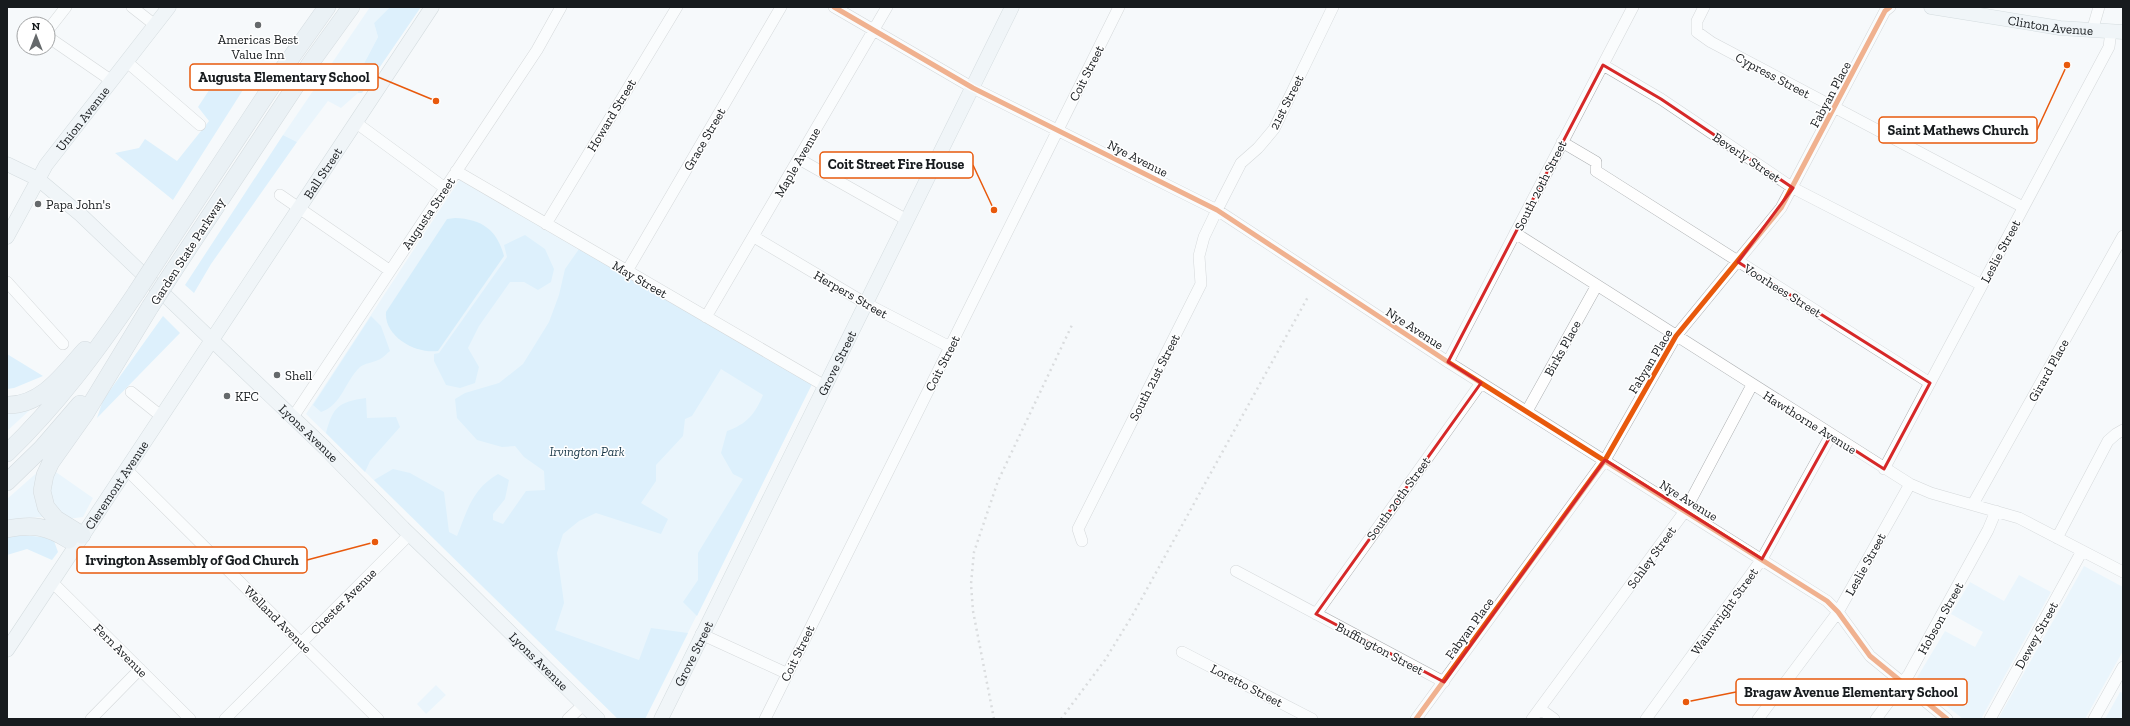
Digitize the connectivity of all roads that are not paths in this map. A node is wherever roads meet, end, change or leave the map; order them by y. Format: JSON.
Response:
{"nodes":[{"id":1,"x":66,"y":7,"type":"edge"},
{"id":2,"x":132,"y":7,"type":"edge"},
{"id":3,"x":169,"y":7,"type":"edge"},
{"id":4,"x":326,"y":7,"type":"edge"},
{"id":5,"x":351,"y":7,"type":"edge"},
{"id":6,"x":432,"y":7,"type":"edge"},
{"id":7,"x":561,"y":7,"type":"edge"},
{"id":8,"x":677,"y":7,"type":"edge"},
{"id":9,"x":781,"y":7,"type":"edge"},
{"id":10,"x":834,"y":7,"type":"edge"},
{"id":11,"x":887,"y":7,"type":"edge"},
{"id":12,"x":1012,"y":7,"type":"edge"},
{"id":13,"x":1119,"y":7,"type":"edge"},
{"id":14,"x":1333,"y":7,"type":"edge"},
{"id":15,"x":1633,"y":7,"type":"edge"},
{"id":16,"x":1704,"y":7,"type":"edge"},
{"id":17,"x":1890,"y":7,"type":"edge"},
{"id":18,"x":1931,"y":7,"type":"edge"},
{"id":19,"x":2099,"y":7,"type":"edge"},
{"id":20,"x":1997,"y":12,"type":"edge"},
{"id":21,"x":56,"y":20,"type":"edge"},
{"id":22,"x":155,"y":25,"type":"junction"},
{"id":23,"x":874,"y":30,"type":"junction"},
{"id":24,"x":2092,"y":31,"type":"junction"},
{"id":25,"x":2117,"y":32,"type":"edge"},
{"id":26,"x":56,"y":42,"type":"edge"},
{"id":27,"x":127,"y":62,"type":"junction"},
{"id":28,"x":1603,"y":65,"type":"junction"},
{"id":29,"x":112,"y":81,"type":"junction"},
{"id":30,"x":973,"y":88,"type":"junction"},
{"id":31,"x":1835,"y":108,"type":"junction"},
{"id":32,"x":355,"y":122,"type":"junction"},
{"id":33,"x":200,"y":125,"type":"dead end"},
{"id":34,"x":1057,"y":130,"type":"junction"},
{"id":35,"x":1562,"y":142,"type":"junction"},
{"id":36,"x":799,"y":159,"type":"junction"},
{"id":37,"x":7,"y":164,"type":"edge"},
{"id":38,"x":456,"y":171,"type":"junction"},
{"id":39,"x":38,"y":179,"type":"junction"},
{"id":40,"x":445,"y":188,"type":"junction"},
{"id":41,"x":1793,"y":188,"type":"junction"},
{"id":42,"x":280,"y":195,"type":"dead end"},
{"id":43,"x":2024,"y":206,"type":"junction"},
{"id":44,"x":298,"y":209,"type":"junction"},
{"id":45,"x":1217,"y":210,"type":"junction"},
{"id":46,"x":907,"y":220,"type":"junction"},
{"id":47,"x":546,"y":224,"type":"junction"},
{"id":48,"x":1515,"y":232,"type":"junction"},
{"id":49,"x":2123,"y":236,"type":"edge"},
{"id":50,"x":7,"y":237,"type":"edge"},
{"id":51,"x":754,"y":237,"type":"junction"},
{"id":52,"x":1738,"y":262,"type":"junction"},
{"id":53,"x":389,"y":270,"type":"junction"},
{"id":54,"x":627,"y":271,"type":"junction"},
{"id":55,"x":7,"y":282,"type":"edge"},
{"id":56,"x":1597,"y":285,"type":"junction"},
{"id":57,"x":1982,"y":285,"type":"junction"},
{"id":58,"x":136,"y":293,"type":"junction"},
{"id":59,"x":865,"y":303,"type":"junction"},
{"id":60,"x":150,"y":307,"type":"junction"},
{"id":61,"x":706,"y":317,"type":"junction"},
{"id":62,"x":1676,"y":336,"type":"junction"},
{"id":63,"x":212,"y":339,"type":"junction"},
{"id":64,"x":63,"y":344,"type":"dead end"},
{"id":65,"x":950,"y":347,"type":"junction"},
{"id":66,"x":1448,"y":362,"type":"junction"},
{"id":67,"x":1481,"y":383,"type":"junction"},
{"id":68,"x":1930,"y":383,"type":"junction"},
{"id":69,"x":1752,"y":385,"type":"junction"},
{"id":70,"x":824,"y":386,"type":"junction"},
{"id":71,"x":131,"y":392,"type":"dead end"},
{"id":72,"x":7,"y":405,"type":"edge"},
{"id":73,"x":1527,"y":411,"type":"junction"},
{"id":74,"x":161,"y":416,"type":"junction"},
{"id":75,"x":293,"y":418,"type":"junction"},
{"id":76,"x":2123,"y":430,"type":"edge"},
{"id":77,"x":1831,"y":435,"type":"junction"},
{"id":78,"x":7,"y":453,"type":"edge"},
{"id":79,"x":1605,"y":460,"type":"junction"},
{"id":80,"x":126,"y":469,"type":"junction"},
{"id":81,"x":1884,"y":469,"type":"junction"},
{"id":82,"x":7,"y":482,"type":"edge"},
{"id":83,"x":1910,"y":484,"type":"junction"},
{"id":84,"x":1973,"y":504,"type":"junction"},
{"id":85,"x":1685,"y":510,"type":"junction"},
{"id":86,"x":1996,"y":511,"type":"junction"},
{"id":87,"x":7,"y":529,"type":"edge"},
{"id":88,"x":410,"y":534,"type":"junction"},
{"id":89,"x":2057,"y":538,"type":"junction"},
{"id":90,"x":79,"y":540,"type":"junction"},
{"id":91,"x":1082,"y":541,"type":"dead end"},
{"id":92,"x":2082,"y":551,"type":"junction"},
{"id":93,"x":1762,"y":559,"type":"junction"},
{"id":94,"x":1236,"y":571,"type":"dead end"},
{"id":95,"x":2123,"y":572,"type":"edge"},
{"id":96,"x":52,"y":582,"type":"junction"},
{"id":97,"x":1838,"y":612,"type":"junction"},
{"id":98,"x":1316,"y":614,"type":"junction"},
{"id":99,"x":701,"y":634,"type":"junction"},
{"id":100,"x":301,"y":643,"type":"junction"},
{"id":101,"x":7,"y":650,"type":"edge"},
{"id":102,"x":1182,"y":652,"type":"dead end"},
{"id":103,"x":2123,"y":667,"type":"edge"},
{"id":104,"x":140,"y":669,"type":"junction"},
{"id":105,"x":786,"y":673,"type":"junction"},
{"id":106,"x":1444,"y":682,"type":"junction"},
{"id":107,"x":1902,"y":683,"type":"junction"},
{"id":108,"x":583,"y":705,"type":"junction"},
{"id":109,"x":1540,"y":709,"type":"junction"},
{"id":110,"x":91,"y":719,"type":"edge"},
{"id":111,"x":190,"y":719,"type":"edge"},
{"id":112,"x":225,"y":719,"type":"edge"},
{"id":113,"x":378,"y":719,"type":"edge"},
{"id":114,"x":568,"y":719,"type":"edge"},
{"id":115,"x":598,"y":719,"type":"edge"},
{"id":116,"x":660,"y":719,"type":"edge"},
{"id":117,"x":765,"y":719,"type":"edge"},
{"id":118,"x":1312,"y":719,"type":"edge"},
{"id":119,"x":1416,"y":719,"type":"edge"},
{"id":120,"x":1532,"y":719,"type":"edge"},
{"id":121,"x":1554,"y":719,"type":"edge"},
{"id":122,"x":1646,"y":719,"type":"edge"},
{"id":123,"x":1758,"y":719,"type":"edge"},
{"id":124,"x":1876,"y":719,"type":"edge"},
{"id":125,"x":1947,"y":719,"type":"edge"},
{"id":126,"x":1990,"y":719,"type":"edge"},
{"id":127,"x":2094,"y":719,"type":"edge"}],
"edges":[{"from":1,"to":21,"type":"street"},
{"from":2,"to":22,"type":"street"},
{"from":3,"to":22,"type":"main road","name":"Union Avenue"},
{"from":4,"to":58,"type":"highway","name":"Garden State Parkway","bridge":true},
{"from":5,"to":60,"type":"highway","name":"Garden State Parkway","bridge":true},
{"from":6,"to":32,"type":"main road","name":"Ball Street"},
{"from":7,"to":38,"type":"street","name":"Augusta Street"},
{"from":8,"to":47,"type":"street","name":"Howard Street"},
{"from":9,"to":54,"type":"street","name":"Grace Street"},
{"from":10,"to":23,"type":"street","name":"Nye Avenue"},
{"from":11,"to":23,"type":"street","name":"Maple Avenue"},
{"from":12,"to":30,"type":"main road","name":"Grove Street"},
{"from":13,"to":34,"type":"street","name":"Coit Street"},
{"from":14,"to":45,"type":"street","name":"21st Street"},
{"from":15,"to":28,"type":"street","name":"South 20th Street"},
{"from":16,"to":31,"type":"street","name":"Cypress Street"},
{"from":17,"to":31,"type":"street","name":"Fabyan Place"},
{"from":18,"to":20,"type":"main road","name":"Clinton Avenue"},
{"from":19,"to":24,"type":"street"},
{"from":20,"to":24,"type":"main road","name":"Clinton Avenue"},
{"from":22,"to":27,"type":"main road","name":"Union Avenue"},
{"from":23,"to":30,"type":"street","name":"Nye Avenue"},
{"from":23,"to":36,"type":"street","name":"Maple Avenue"},
{"from":24,"to":25,"type":"main road","name":"Clinton Avenue"},
{"from":25,"to":43,"type":"street","name":"Leslie Street"},
{"from":26,"to":29,"type":"street"},
{"from":27,"to":29,"type":"main road","name":"Union Avenue"},
{"from":27,"to":33,"type":"street"},
{"from":28,"to":35,"type":"street","name":"South 20th Street"},
{"from":28,"to":41,"type":"street","name":"Beverly Street"},
{"from":29,"to":39,"type":"main road","name":"Union Avenue"},
{"from":30,"to":34,"type":"street","name":"Nye Avenue"},
{"from":30,"to":46,"type":"main road","name":"Grove Street"},
{"from":31,"to":41,"type":"street","name":"Fabyan Place"},
{"from":31,"to":43,"type":"street","name":"Cypress Street"},
{"from":32,"to":40,"type":"street"},
{"from":32,"to":44,"type":"main road","name":"Ball Street"},
{"from":34,"to":45,"type":"street","name":"Nye Avenue"},
{"from":34,"to":65,"type":"street","name":"Coit Street"},
{"from":35,"to":48,"type":"street","name":"South 20th Street"},
{"from":35,"to":52,"type":"street","name":"Voorhees Street"},
{"from":36,"to":46,"type":"street"},
{"from":36,"to":51,"type":"street","name":"Maple Avenue"},
{"from":37,"to":39,"type":"main road","name":"Lyons Avenue"},
{"from":38,"to":40,"type":"street","name":"Augusta Street"},
{"from":38,"to":47,"type":"street","name":"May Street"},
{"from":39,"to":50,"type":"main road","name":"Union Avenue"},
{"from":39,"to":63,"type":"main road","name":"Lyons Avenue"},
{"from":40,"to":53,"type":"street","name":"Augusta Street"},
{"from":41,"to":52,"type":"street","name":"Fabyan Place"},
{"from":41,"to":57,"type":"street","name":"Beverly Street"},
{"from":42,"to":44,"type":"street"},
{"from":43,"to":57,"type":"street","name":"Leslie Street"},
{"from":44,"to":53,"type":"street"},
{"from":44,"to":63,"type":"main road","name":"Ball Street"},
{"from":45,"to":66,"type":"street","name":"Nye Avenue"},
{"from":45,"to":91,"type":"street","name":"South 21st Street"},
{"from":46,"to":59,"type":"main road","name":"Grove Street"},
{"from":47,"to":54,"type":"street","name":"May Street"},
{"from":48,"to":56,"type":"street","name":"Hawthorne Avenue"},
{"from":48,"to":66,"type":"street","name":"South 20th Street"},
{"from":49,"to":84,"type":"street","name":"Girard Place"},
{"from":51,"to":59,"type":"street","name":"Herpers Street"},
{"from":51,"to":61,"type":"street","name":"Maple Avenue"},
{"from":52,"to":62,"type":"street","name":"Fabyan Place"},
{"from":52,"to":68,"type":"street","name":"Voorhees Street"},
{"from":53,"to":75,"type":"street","name":"Augusta Street"},
{"from":54,"to":61,"type":"street","name":"May Street"},
{"from":55,"to":64,"type":"street"},
{"from":56,"to":62,"type":"street","name":"Hawthorne Avenue"},
{"from":56,"to":73,"type":"street","name":"Birks Place"},
{"from":57,"to":68,"type":"street","name":"Leslie Street"},
{"from":58,"to":72,"type":"highway"},
{"from":58,"to":78,"type":"highway","name":"Garden State Parkway"},
{"from":59,"to":65,"type":"street","name":"Herpers Street"},
{"from":59,"to":70,"type":"main road","name":"Grove Street"},
{"from":60,"to":82,"type":"highway","name":"Garden State Parkway"},
{"from":60,"to":90,"type":"highway"},
{"from":61,"to":70,"type":"street","name":"May Street"},
{"from":62,"to":69,"type":"street","name":"Hawthorne Avenue"},
{"from":62,"to":79,"type":"street","name":"Fabyan Place"},
{"from":63,"to":74,"type":"main road","name":"Cleremont Avenue"},
{"from":63,"to":75,"type":"main road","name":"Lyons Avenue"},
{"from":65,"to":105,"type":"street","name":"Coit Street"},
{"from":66,"to":67,"type":"street","name":"Nye Avenue"},
{"from":67,"to":73,"type":"street","name":"Nye Avenue"},
{"from":67,"to":98,"type":"street","name":"South 20th Street"},
{"from":68,"to":81,"type":"street","name":"Leslie Street"},
{"from":69,"to":77,"type":"street","name":"Hawthorne Avenue"},
{"from":69,"to":85,"type":"street","name":"Schley Street"},
{"from":70,"to":99,"type":"main road","name":"Grove Street"},
{"from":71,"to":74,"type":"street"},
{"from":73,"to":79,"type":"street","name":"Nye Avenue"},
{"from":74,"to":80,"type":"main road","name":"Cleremont Avenue"},
{"from":75,"to":88,"type":"main road","name":"Lyons Avenue"},
{"from":76,"to":89,"type":"street"},
{"from":77,"to":81,"type":"street","name":"Hawthorne Avenue"},
{"from":77,"to":93,"type":"street","name":"Wainwright Street"},
{"from":79,"to":85,"type":"street","name":"Nye Avenue"},
{"from":79,"to":106,"type":"street","name":"Fabyan Place"},
{"from":80,"to":90,"type":"main road","name":"Cleremont Avenue"},
{"from":80,"to":100,"type":"street","name":"Welland Avenue"},
{"from":81,"to":83,"type":"street","name":"Hawthorne Avenue"},
{"from":83,"to":84,"type":"street","name":"Hawthorne Avenue"},
{"from":83,"to":97,"type":"street","name":"Leslie Street"},
{"from":84,"to":86,"type":"street","name":"Hawthorne Avenue"},
{"from":85,"to":93,"type":"street","name":"Nye Avenue"},
{"from":85,"to":109,"type":"street","name":"Schley Street"},
{"from":86,"to":89,"type":"street","name":"Hawthorne Avenue"},
{"from":86,"to":107,"type":"street","name":"Hobson Street"},
{"from":87,"to":90,"type":"highway"},
{"from":88,"to":100,"type":"street","name":"Chester Avenue"},
{"from":88,"to":108,"type":"main road","name":"Lyons Avenue"},
{"from":89,"to":92,"type":"street","name":"Hawthorne Avenue"},
{"from":90,"to":96,"type":"main road","name":"Cleremont Avenue"},
{"from":92,"to":95,"type":"street","name":"Hawthorne Avenue"},
{"from":92,"to":126,"type":"street","name":"Dewey Street"},
{"from":93,"to":97,"type":"street","name":"Nye Avenue"},
{"from":93,"to":122,"type":"street","name":"Wainwright Street"},
{"from":94,"to":98,"type":"street","name":"Buffington Street"},
{"from":96,"to":101,"type":"main road","name":"Cleremont Avenue"},
{"from":96,"to":104,"type":"street","name":"Fern Avenue"},
{"from":97,"to":107,"type":"street","name":"Nye Avenue"},
{"from":97,"to":123,"type":"street","name":"Leslie Street"},
{"from":98,"to":106,"type":"street","name":"Buffington Street"},
{"from":99,"to":105,"type":"street"},
{"from":99,"to":116,"type":"main road","name":"Grove Street"},
{"from":100,"to":112,"type":"street","name":"Chester Avenue"},
{"from":100,"to":113,"type":"street","name":"Welland Avenue"},
{"from":102,"to":118,"type":"street","name":"Loretto Street"},
{"from":103,"to":127,"type":"street"},
{"from":104,"to":110,"type":"street"},
{"from":104,"to":111,"type":"street","name":"Fern Avenue"},
{"from":105,"to":117,"type":"street","name":"Coit Street"},
{"from":106,"to":119,"type":"street","name":"Fabyan Place"},
{"from":107,"to":124,"type":"street","name":"Hobson Street"},
{"from":107,"to":125,"type":"street","name":"Nye Avenue"},
{"from":108,"to":114,"type":"street"},
{"from":108,"to":115,"type":"main road","name":"Lyons Avenue"},
{"from":109,"to":120,"type":"street","name":"Schley Street"},
{"from":109,"to":121,"type":"street"}]}
